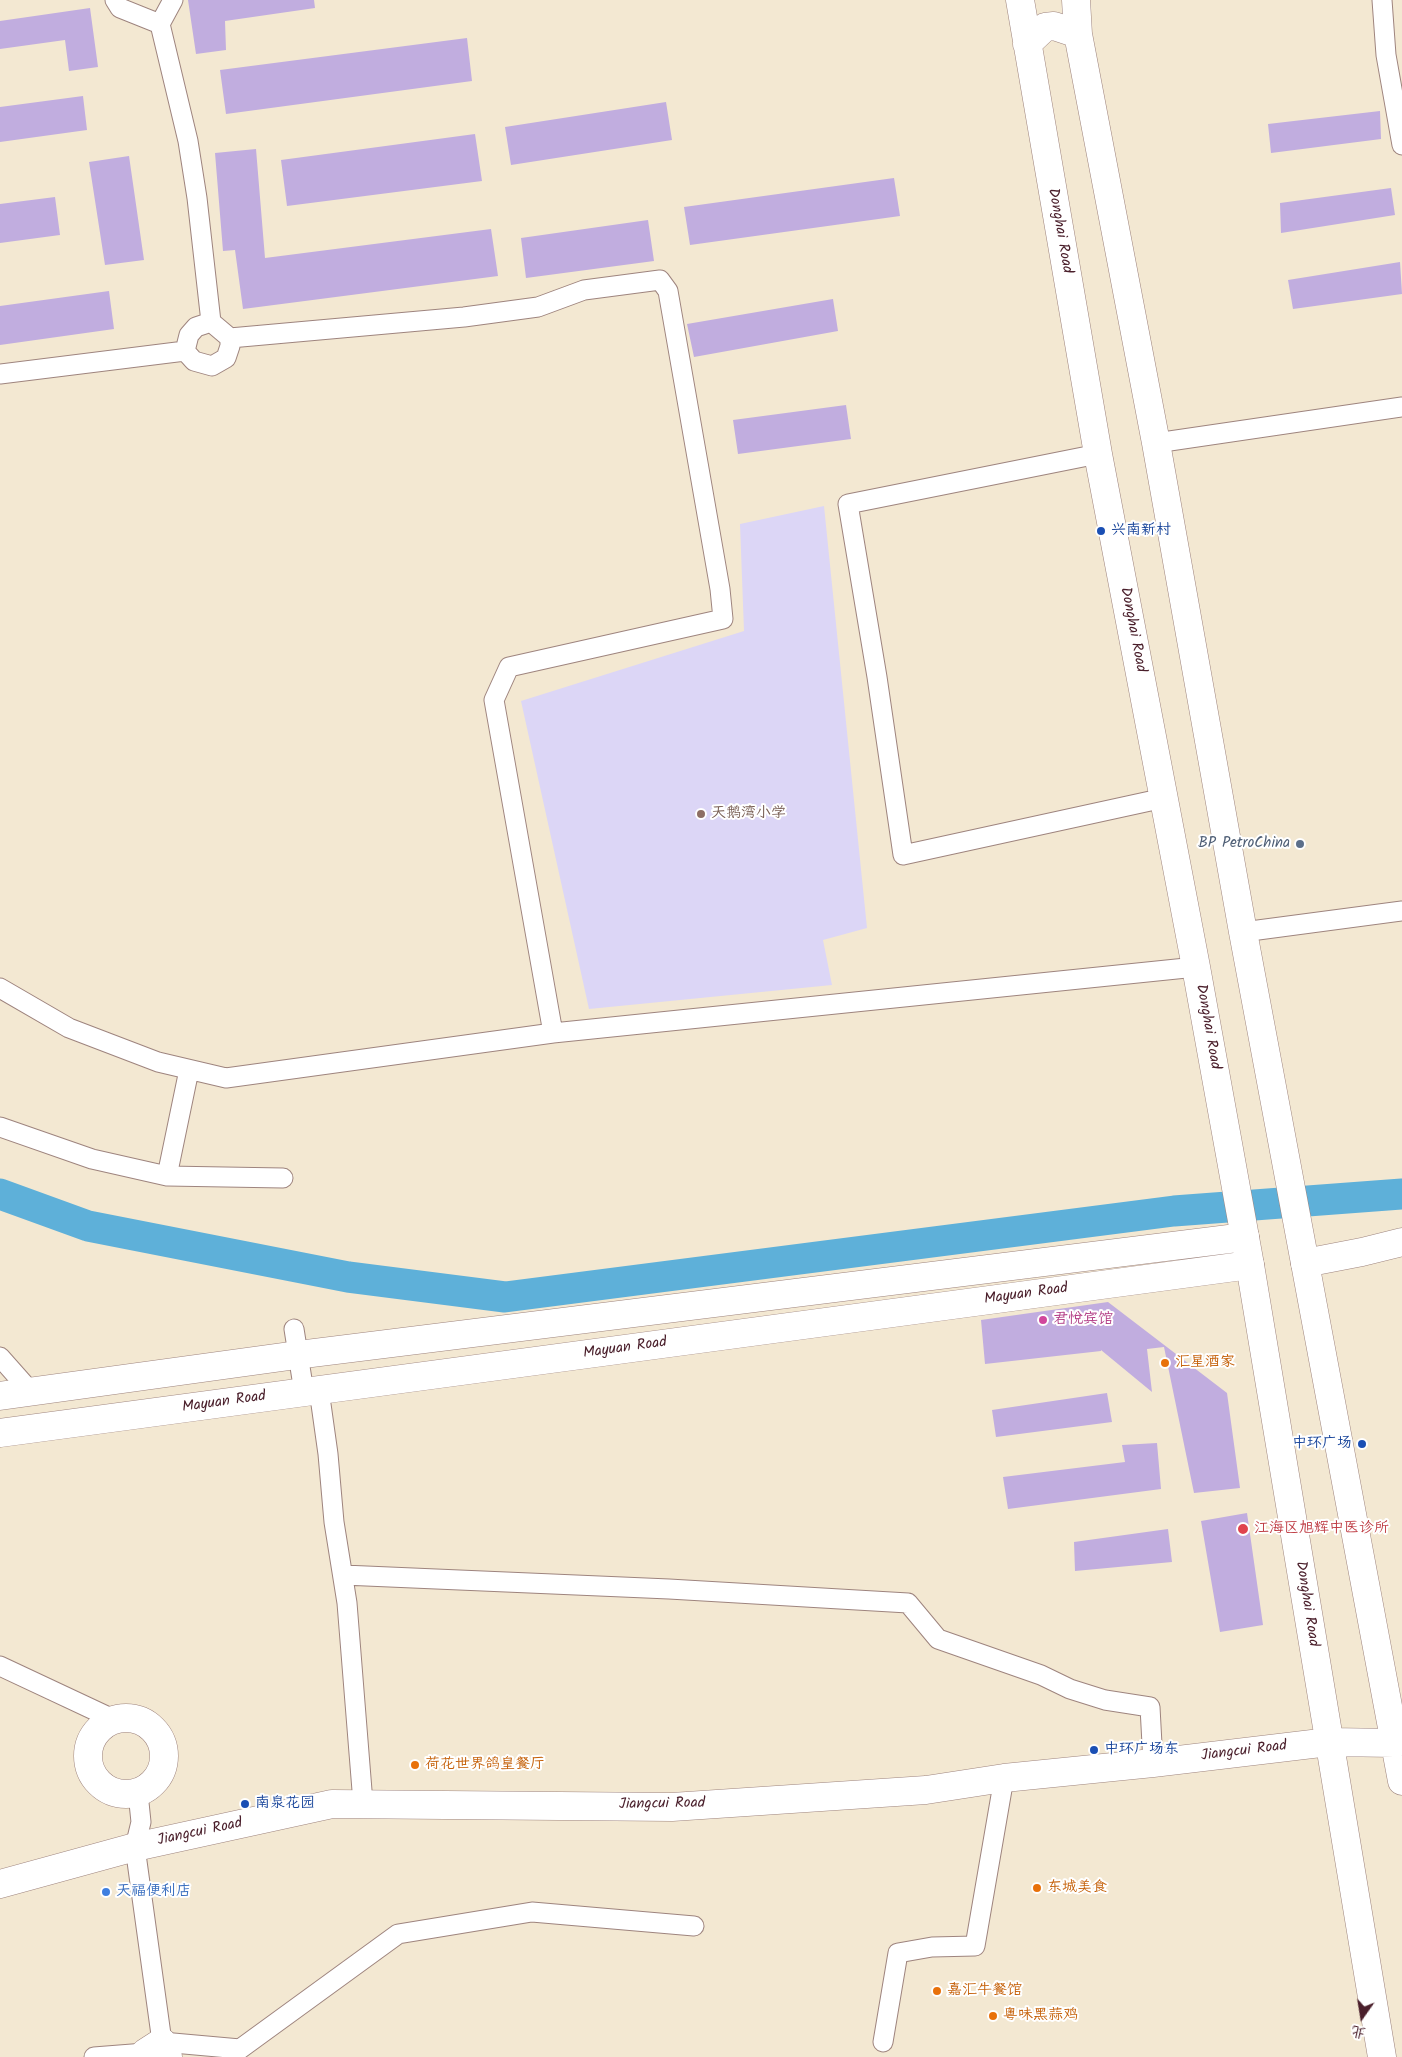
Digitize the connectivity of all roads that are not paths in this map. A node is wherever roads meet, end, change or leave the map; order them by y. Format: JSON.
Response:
{"nodes":[{"id":1,"x":115,"y":0,"type":"edge"},
{"id":2,"x":173,"y":0,"type":"edge"},
{"id":3,"x":1020,"y":0,"type":"edge"},
{"id":4,"x":1076,"y":0,"type":"edge"},
{"id":5,"x":1382,"y":0,"type":"edge"},
{"id":6,"x":160,"y":24,"type":"junction"},
{"id":7,"x":1078,"y":34,"type":"junction"},
{"id":8,"x":1027,"y":44,"type":"junction"},
{"id":9,"x":1402,"y":145,"type":"edge"},
{"id":10,"x":211,"y":322,"type":"junction"},
{"id":11,"x":230,"y":338,"type":"junction"},
{"id":12,"x":185,"y":351,"type":"junction"},
{"id":13,"x":0,"y":374,"type":"edge"},
{"id":14,"x":1402,"y":407,"type":"edge"},
{"id":15,"x":1156,"y":443,"type":"junction"},
{"id":16,"x":1098,"y":454,"type":"junction"},
{"id":17,"x":1164,"y":798,"type":"junction"},
{"id":18,"x":1402,"y":912,"type":"edge"},
{"id":19,"x":1243,"y":932,"type":"junction"},
{"id":20,"x":1196,"y":967,"type":"junction"},
{"id":21,"x":0,"y":988,"type":"edge"},
{"id":22,"x":553,"y":1033,"type":"junction"},
{"id":23,"x":189,"y":1070,"type":"junction"},
{"id":24,"x":0,"y":1127,"type":"edge"},
{"id":25,"x":167,"y":1176,"type":"junction"},
{"id":26,"x":283,"y":1178,"type":"dead end"},
{"id":27,"x":1244,"y":1236,"type":"junction"},
{"id":28,"x":1402,"y":1242,"type":"edge"},
{"id":29,"x":1305,"y":1262,"type":"junction"},
{"id":30,"x":1250,"y":1265,"type":"junction"},
{"id":31,"x":295,"y":1342,"type":"junction"},
{"id":32,"x":0,"y":1356,"type":"edge"},
{"id":33,"x":312,"y":1391,"type":"junction"},
{"id":34,"x":31,"y":1392,"type":"junction"},
{"id":35,"x":0,"y":1396,"type":"edge"},
{"id":36,"x":0,"y":1433,"type":"edge"},
{"id":37,"x":343,"y":1575,"type":"junction"},
{"id":38,"x":0,"y":1666,"type":"edge"},
{"id":39,"x":113,"y":1719,"type":"junction"},
{"id":40,"x":1329,"y":1742,"type":"junction"},
{"id":41,"x":1399,"y":1743,"type":"edge"},
{"id":42,"x":1153,"y":1763,"type":"junction"},
{"id":43,"x":1004,"y":1778,"type":"junction"},
{"id":44,"x":1402,"y":1781,"type":"edge"},
{"id":45,"x":138,"y":1793,"type":"junction"},
{"id":46,"x":363,"y":1803,"type":"junction"},
{"id":47,"x":135,"y":1847,"type":"junction"},
{"id":48,"x":0,"y":1884,"type":"edge"},
{"id":49,"x":694,"y":1926,"type":"dead end"},
{"id":50,"x":883,"y":2042,"type":"dead end"},
{"id":51,"x":156,"y":2052,"type":"edge"},
{"id":52,"x":94,"y":2057,"type":"edge"},
{"id":53,"x":1382,"y":2057,"type":"edge"}],
"edges":[{"from":1,"to":6,"type":"street"},
{"from":2,"to":6,"type":"street"},
{"from":3,"to":8,"type":"street","name":"Donghai Road"},
{"from":4,"to":7,"type":"street"},
{"from":5,"to":9,"type":"street"},
{"from":6,"to":10,"type":"street"},
{"from":7,"to":8,"type":"street"},
{"from":7,"to":15,"type":"street"},
{"from":8,"to":16,"type":"street","name":"Donghai Road"},
{"from":10,"to":11,"type":"street"},
{"from":10,"to":12,"type":"street"},
{"from":11,"to":12,"type":"street"},
{"from":11,"to":22,"type":"street"},
{"from":12,"to":13,"type":"street"},
{"from":14,"to":15,"type":"street"},
{"from":15,"to":19,"type":"street"},
{"from":16,"to":17,"type":"street","name":"Donghai Road"},
{"from":16,"to":17,"type":"street"},
{"from":17,"to":20,"type":"street","name":"Donghai Road"},
{"from":18,"to":19,"type":"street"},
{"from":19,"to":29,"type":"street"},
{"from":20,"to":22,"type":"street"},
{"from":20,"to":27,"type":"street","name":"Donghai Road"},
{"from":21,"to":23,"type":"street"},
{"from":22,"to":23,"type":"street"},
{"from":23,"to":25,"type":"street"},
{"from":24,"to":25,"type":"street"},
{"from":25,"to":26,"type":"street"},
{"from":27,"to":30,"type":"street","name":"Donghai Road"},
{"from":27,"to":31,"type":"street","name":"Mayuan Road"},
{"from":28,"to":29,"type":"street"},
{"from":29,"to":41,"type":"street"},
{"from":30,"to":33,"type":"street","name":"Mayuan Road"},
{"from":30,"to":40,"type":"street","name":"Donghai Road"},
{"from":31,"to":33,"type":"street"},
{"from":31,"to":34,"type":"street","name":"Mayuan Road"},
{"from":32,"to":34,"type":"street"},
{"from":33,"to":36,"type":"street","name":"Mayuan Road"},
{"from":33,"to":37,"type":"street"},
{"from":34,"to":35,"type":"street","name":"Mayuan Road"},
{"from":37,"to":42,"type":"street"},
{"from":37,"to":46,"type":"street"},
{"from":38,"to":39,"type":"street"},
{"from":39,"to":45,"type":"street"},
{"from":39,"to":45,"type":"street"},
{"from":40,"to":41,"type":"street","name":"Jiangcui Road"},
{"from":40,"to":42,"type":"street","name":"Jiangcui Road"},
{"from":40,"to":53,"type":"street","name":"Donghai Road"},
{"from":41,"to":44,"type":"street"},
{"from":42,"to":43,"type":"street","name":"Jiangcui Road"},
{"from":43,"to":46,"type":"street","name":"Jiangcui Road"},
{"from":43,"to":50,"type":"street"},
{"from":45,"to":47,"type":"street"},
{"from":46,"to":47,"type":"street","name":"Jiangcui Road"},
{"from":47,"to":48,"type":"street","name":"Jiangcui Road"},
{"from":47,"to":51,"type":"street"},
{"from":49,"to":51,"type":"street"},
{"from":51,"to":52,"type":"street"}]}
